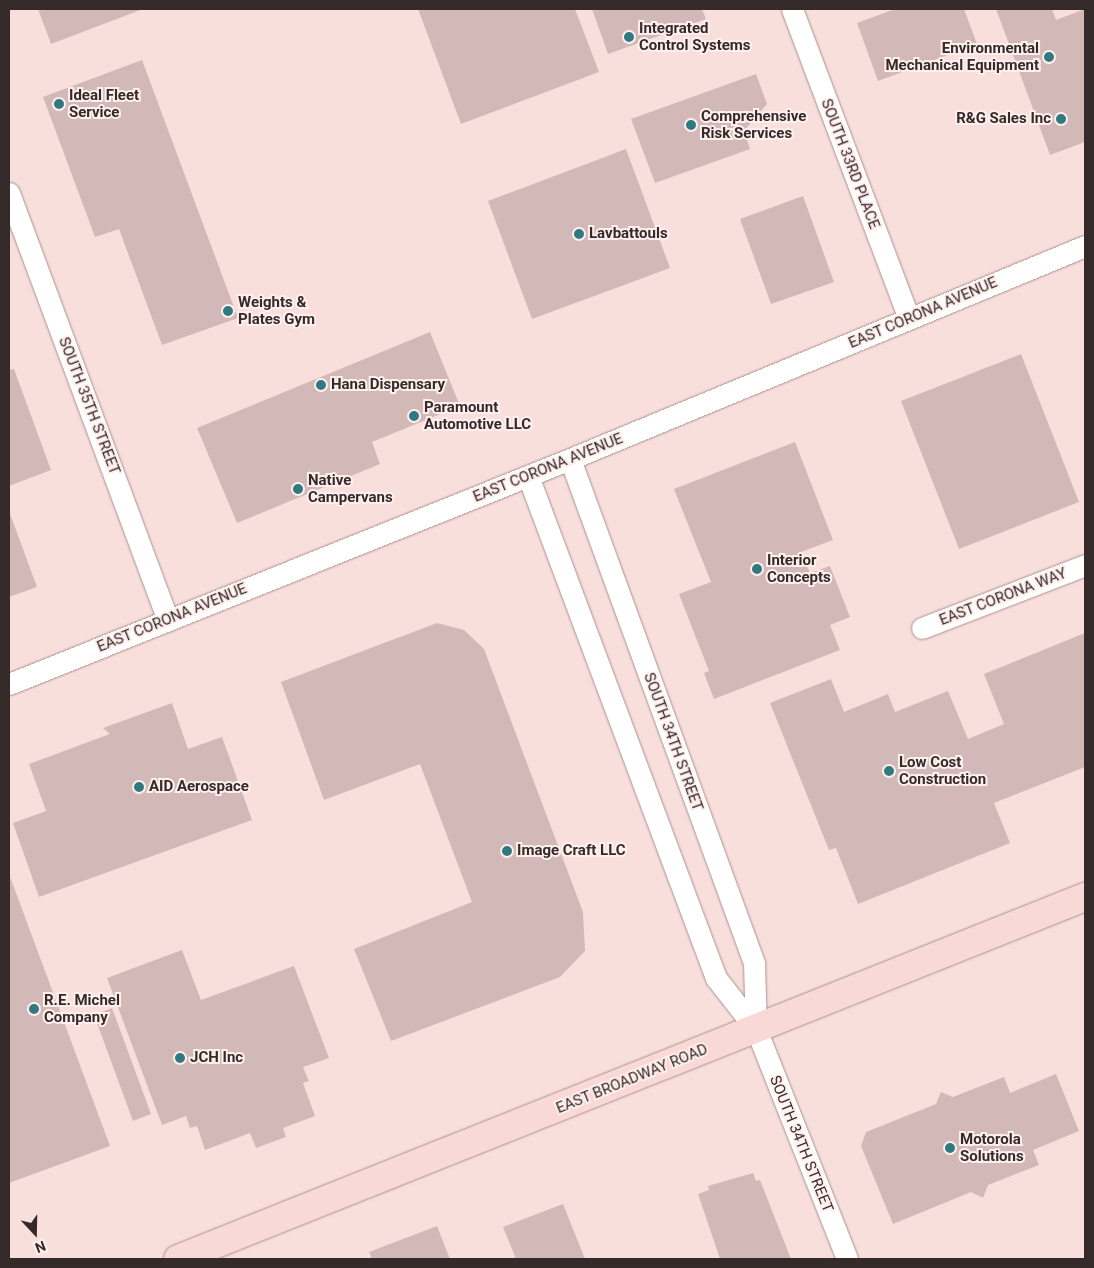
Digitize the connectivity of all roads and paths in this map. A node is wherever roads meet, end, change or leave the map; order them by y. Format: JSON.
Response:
{"nodes":[{"id":1,"x":792,"y":9,"type":"edge"},
{"id":2,"x":9,"y":193,"type":"edge"},
{"id":3,"x":1085,"y":246,"type":"edge"},
{"id":4,"x":909,"y":319,"type":"junction"},
{"id":5,"x":570,"y":460,"type":"junction"},
{"id":6,"x":528,"y":476,"type":"junction"},
{"id":7,"x":1085,"y":565,"type":"edge"},
{"id":8,"x":168,"y":620,"type":"junction"},
{"id":9,"x":922,"y":628,"type":"dead end"},
{"id":10,"x":9,"y":684,"type":"edge"},
{"id":11,"x":1085,"y":897,"type":"edge"},
{"id":12,"x":756,"y":1029,"type":"junction"},
{"id":13,"x":178,"y":1259,"type":"edge"},
{"id":14,"x":847,"y":1259,"type":"edge"}],
"edges":[{"from":1,"to":4,"type":"street","name":"SOUTH 33RD PLACE"},
{"from":2,"to":8,"type":"street","name":"SOUTH 35TH STREET"},
{"from":3,"to":4,"type":"street","name":"EAST CORONA AVENUE"},
{"from":4,"to":5,"type":"street","name":"EAST CORONA AVENUE"},
{"from":5,"to":6,"type":"street","name":"EAST CORONA AVENUE"},
{"from":5,"to":12,"type":"street","name":"SOUTH 34TH STREET"},
{"from":6,"to":8,"type":"street","name":"EAST CORONA AVENUE"},
{"from":6,"to":12,"type":"street","name":"SOUTH 34TH STREET"},
{"from":7,"to":9,"type":"street","name":"EAST CORONA WAY"},
{"from":8,"to":10,"type":"street","name":"EAST CORONA AVENUE"},
{"from":11,"to":12,"type":"main road","name":"EAST BROADWAY ROAD"},
{"from":12,"to":13,"type":"main road","name":"EAST BROADWAY ROAD"},
{"from":12,"to":14,"type":"street","name":"SOUTH 34TH STREET"}]}
